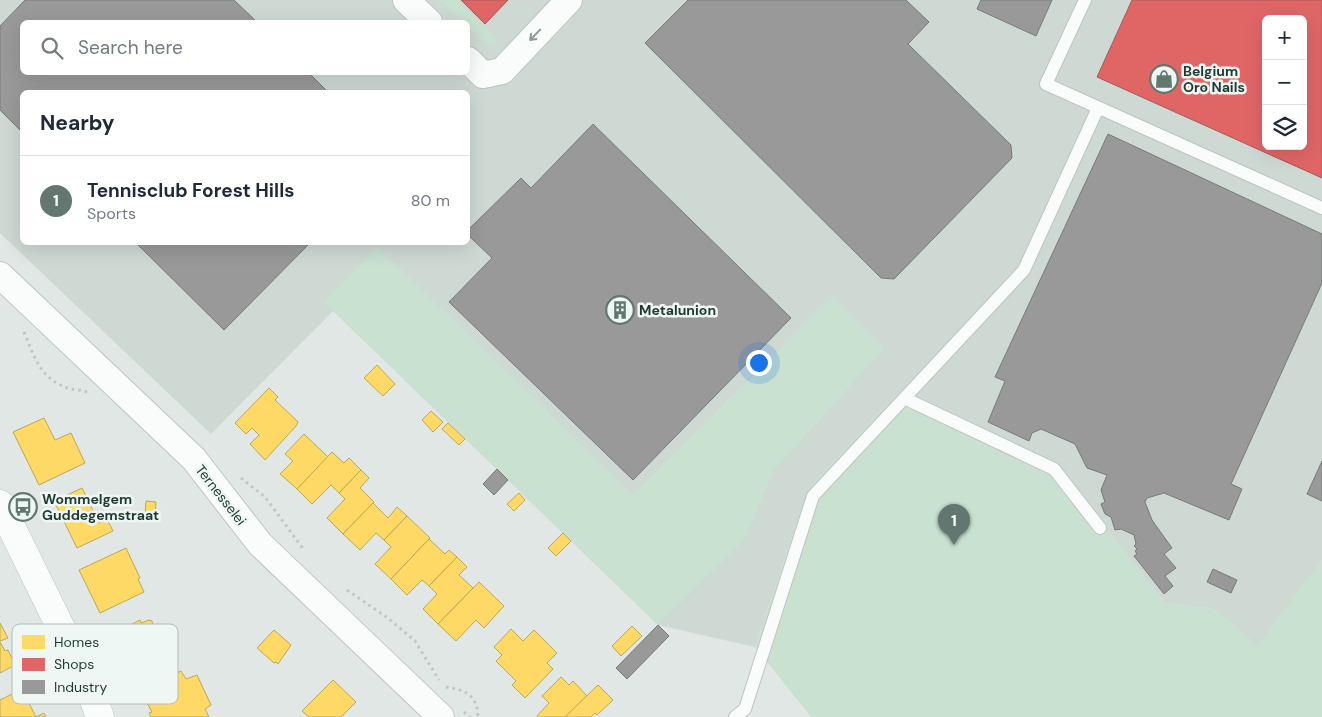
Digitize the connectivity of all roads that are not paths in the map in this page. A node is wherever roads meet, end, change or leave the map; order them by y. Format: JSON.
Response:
{"nodes":[{"id":1,"x":406,"y":0,"type":"edge"},
{"id":2,"x":569,"y":0,"type":"edge"},
{"id":3,"x":1085,"y":0,"type":"edge"},
{"id":4,"x":427,"y":20,"type":"edge"},
{"id":5,"x":470,"y":62,"type":"edge"},
{"id":6,"x":1098,"y":108,"type":"junction"},
{"id":7,"x":1322,"y":208,"type":"edge"},
{"id":8,"x":0,"y":275,"type":"edge"},
{"id":9,"x":906,"y":399,"type":"junction"},
{"id":10,"x":0,"y":504,"type":"edge"},
{"id":11,"x":1100,"y":528,"type":"dead end"},
{"id":12,"x":59,"y":624,"type":"edge"},
{"id":13,"x":95,"y":704,"type":"edge"},
{"id":14,"x":740,"y":713,"type":"edge"},
{"id":15,"x":100,"y":717,"type":"edge"},
{"id":16,"x":441,"y":717,"type":"edge"}],
"edges":[{"from":1,"to":4,"type":"street"},
{"from":2,"to":5,"type":"street","one_way":true},
{"from":3,"to":6,"type":"lane"},
{"from":6,"to":7,"type":"lane"},
{"from":6,"to":9,"type":"lane"},
{"from":8,"to":16,"type":"street","name":"Ternesselei"},
{"from":9,"to":11,"type":"lane"},
{"from":9,"to":14,"type":"lane"},
{"from":10,"to":12,"type":"street"},
{"from":13,"to":15,"type":"street"}]}
